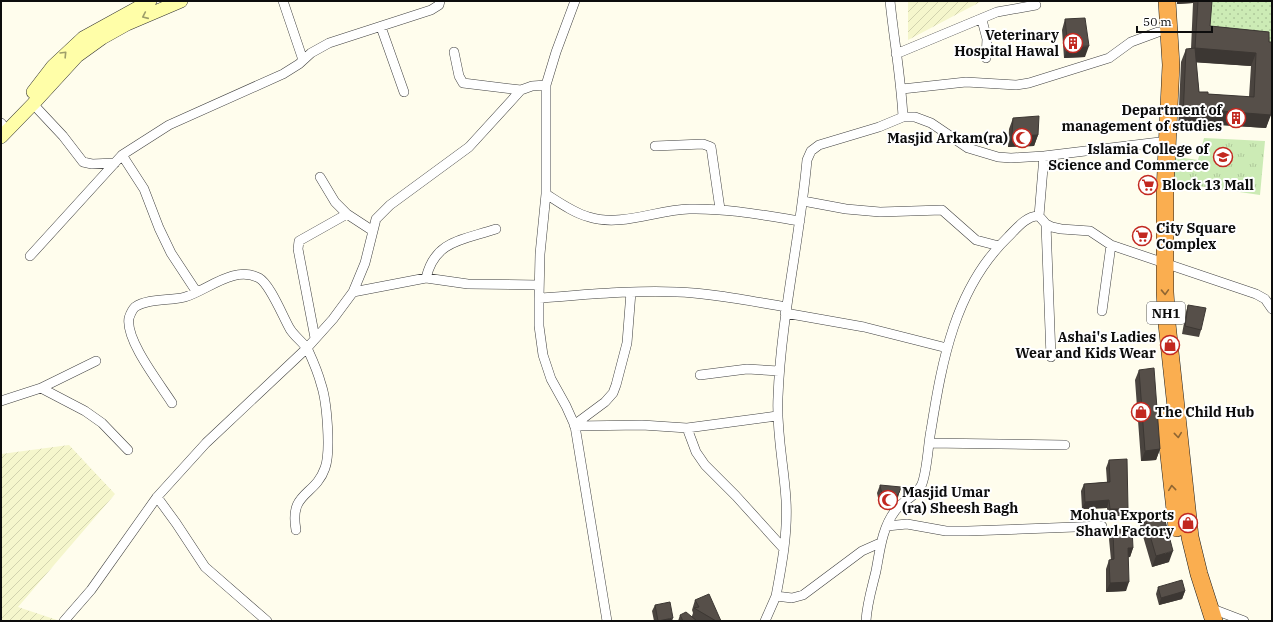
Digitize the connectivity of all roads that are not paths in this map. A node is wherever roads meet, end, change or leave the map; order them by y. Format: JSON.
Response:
{"nodes":[{"id":1,"x":150,"y":1,"type":"edge"},
{"id":2,"x":181,"y":1,"type":"edge"},
{"id":3,"x":283,"y":1,"type":"edge"},
{"id":4,"x":440,"y":1,"type":"edge"},
{"id":5,"x":575,"y":1,"type":"edge"},
{"id":6,"x":890,"y":1,"type":"edge"},
{"id":7,"x":1156,"y":1,"type":"edge"},
{"id":8,"x":1167,"y":1,"type":"edge"},
{"id":9,"x":1036,"y":5,"type":"dead end"},
{"id":10,"x":982,"y":20,"type":"junction"},
{"id":11,"x":381,"y":27,"type":"junction"},
{"id":12,"x":1158,"y":32,"type":"junction"},
{"id":13,"x":454,"y":52,"type":"dead end"},
{"id":14,"x":896,"y":54,"type":"junction"},
{"id":15,"x":986,"y":58,"type":"dead end"},
{"id":16,"x":304,"y":60,"type":"junction"},
{"id":17,"x":546,"y":85,"type":"junction"},
{"id":18,"x":902,"y":89,"type":"junction"},
{"id":19,"x":521,"y":90,"type":"junction"},
{"id":20,"x":404,"y":92,"type":"dead end"},
{"id":21,"x":28,"y":106,"type":"junction"},
{"id":22,"x":903,"y":117,"type":"junction"},
{"id":23,"x":1,"y":127,"type":"edge"},
{"id":24,"x":1162,"y":142,"type":"junction"},
{"id":25,"x":655,"y":146,"type":"dead end"},
{"id":26,"x":122,"y":155,"type":"junction"},
{"id":27,"x":1044,"y":156,"type":"junction"},
{"id":28,"x":116,"y":163,"type":"junction"},
{"id":29,"x":320,"y":177,"type":"dead end"},
{"id":30,"x":546,"y":194,"type":"junction"},
{"id":31,"x":803,"y":201,"type":"junction"},
{"id":32,"x":720,"y":209,"type":"junction"},
{"id":33,"x":347,"y":214,"type":"junction"},
{"id":34,"x":1039,"y":216,"type":"junction"},
{"id":35,"x":800,"y":221,"type":"junction"},
{"id":36,"x":1046,"y":224,"type":"junction"},
{"id":37,"x":496,"y":229,"type":"dead end"},
{"id":38,"x":373,"y":231,"type":"junction"},
{"id":39,"x":1111,"y":245,"type":"junction"},
{"id":40,"x":999,"y":246,"type":"junction"},
{"id":41,"x":30,"y":256,"type":"dead end"},
{"id":42,"x":1159,"y":262,"type":"junction"},
{"id":43,"x":426,"y":278,"type":"junction"},
{"id":44,"x":539,"y":285,"type":"junction"},
{"id":45,"x":196,"y":291,"type":"junction"},
{"id":46,"x":353,"y":292,"type":"junction"},
{"id":47,"x":631,"y":292,"type":"junction"},
{"id":48,"x":539,"y":298,"type":"junction"},
{"id":49,"x":1272,"y":309,"type":"edge"},
{"id":50,"x":786,"y":310,"type":"junction"},
{"id":51,"x":1102,"y":311,"type":"dead end"},
{"id":52,"x":315,"y":338,"type":"junction"},
{"id":53,"x":306,"y":348,"type":"junction"},
{"id":54,"x":947,"y":348,"type":"junction"},
{"id":55,"x":1051,"y":357,"type":"dead end"},
{"id":56,"x":96,"y":361,"type":"dead end"},
{"id":57,"x":779,"y":371,"type":"junction"},
{"id":58,"x":700,"y":375,"type":"dead end"},
{"id":59,"x":41,"y":388,"type":"junction"},
{"id":60,"x":1,"y":401,"type":"edge"},
{"id":61,"x":172,"y":403,"type":"dead end"},
{"id":62,"x":777,"y":416,"type":"junction"},
{"id":63,"x":575,"y":426,"type":"junction"},
{"id":64,"x":687,"y":428,"type":"junction"},
{"id":65,"x":929,"y":443,"type":"junction"},
{"id":66,"x":1065,"y":445,"type":"dead end"},
{"id":67,"x":128,"y":450,"type":"dead end"},
{"id":68,"x":157,"y":497,"type":"junction"},
{"id":69,"x":887,"y":526,"type":"junction"},
{"id":70,"x":1102,"y":526,"type":"dead end"},
{"id":71,"x":296,"y":530,"type":"dead end"},
{"id":72,"x":880,"y":543,"type":"junction"},
{"id":73,"x":784,"y":549,"type":"junction"},
{"id":74,"x":776,"y":596,"type":"junction"},
{"id":75,"x":1209,"y":617,"type":"edge"},
{"id":76,"x":65,"y":621,"type":"edge"},
{"id":77,"x":267,"y":621,"type":"edge"},
{"id":78,"x":607,"y":621,"type":"edge"},
{"id":79,"x":765,"y":621,"type":"edge"},
{"id":80,"x":866,"y":621,"type":"edge"},
{"id":81,"x":1244,"y":621,"type":"edge"}],
"edges":[{"from":21,"to":1,"type":"main road","one_way":true},
{"from":2,"to":21,"type":"main road","one_way":true},
{"from":3,"to":16,"type":"street"},
{"from":4,"to":11,"type":"street"},
{"from":5,"to":17,"type":"street"},
{"from":6,"to":14,"type":"street"},
{"from":7,"to":12,"type":"highway","number":"NH1"},
{"from":8,"to":24,"type":"highway","number":"NH1"},
{"from":9,"to":10,"type":"street"},
{"from":10,"to":14,"type":"street"},
{"from":10,"to":15,"type":"street"},
{"from":11,"to":16,"type":"street"},
{"from":11,"to":20,"type":"street"},
{"from":12,"to":18,"type":"street"},
{"from":12,"to":24,"type":"highway","number":"NH1"},
{"from":13,"to":19,"type":"street"},
{"from":14,"to":18,"type":"street"},
{"from":16,"to":26,"type":"street"},
{"from":17,"to":19,"type":"street"},
{"from":17,"to":30,"type":"street"},
{"from":18,"to":22,"type":"street"},
{"from":19,"to":38,"type":"street"},
{"from":21,"to":23,"type":"main road"},
{"from":21,"to":28,"type":"street"},
{"from":22,"to":27,"type":"street"},
{"from":22,"to":31,"type":"street"},
{"from":24,"to":27,"type":"street"},
{"from":24,"to":42,"type":"highway","number":"NH1"},
{"from":25,"to":32,"type":"street"},
{"from":26,"to":28,"type":"street"},
{"from":26,"to":45,"type":"street"},
{"from":27,"to":34,"type":"street"},
{"from":28,"to":41,"type":"street"},
{"from":29,"to":33,"type":"street"},
{"from":30,"to":32,"type":"street"},
{"from":30,"to":44,"type":"street"},
{"from":31,"to":35,"type":"street"},
{"from":31,"to":40,"type":"street"},
{"from":32,"to":35,"type":"street"},
{"from":33,"to":38,"type":"street"},
{"from":33,"to":52,"type":"street"},
{"from":34,"to":36,"type":"street"},
{"from":34,"to":40,"type":"street"},
{"from":35,"to":50,"type":"street"},
{"from":36,"to":39,"type":"street"},
{"from":36,"to":55,"type":"street"},
{"from":37,"to":43,"type":"street"},
{"from":38,"to":46,"type":"street"},
{"from":39,"to":42,"type":"street"},
{"from":39,"to":51,"type":"street"},
{"from":40,"to":54,"type":"street"},
{"from":42,"to":49,"type":"street"},
{"from":42,"to":75,"type":"highway","number":"NH1"},
{"from":43,"to":44,"type":"street"},
{"from":43,"to":46,"type":"street"},
{"from":44,"to":48,"type":"street"},
{"from":45,"to":53,"type":"street"},
{"from":45,"to":61,"type":"street"},
{"from":46,"to":52,"type":"street"},
{"from":47,"to":48,"type":"street"},
{"from":47,"to":50,"type":"street"},
{"from":47,"to":63,"type":"street"},
{"from":48,"to":63,"type":"street"},
{"from":50,"to":54,"type":"street"},
{"from":50,"to":57,"type":"street"},
{"from":52,"to":53,"type":"street"},
{"from":53,"to":68,"type":"street"},
{"from":53,"to":71,"type":"street"},
{"from":54,"to":65,"type":"street"},
{"from":56,"to":59,"type":"street"},
{"from":57,"to":58,"type":"street"},
{"from":57,"to":62,"type":"street"},
{"from":59,"to":60,"type":"street"},
{"from":59,"to":67,"type":"street"},
{"from":62,"to":64,"type":"street"},
{"from":62,"to":73,"type":"street"},
{"from":63,"to":64,"type":"street"},
{"from":63,"to":78,"type":"street"},
{"from":64,"to":73,"type":"street"},
{"from":65,"to":66,"type":"street"},
{"from":65,"to":69,"type":"street"},
{"from":68,"to":76,"type":"street"},
{"from":68,"to":77,"type":"street"},
{"from":69,"to":70,"type":"street"},
{"from":69,"to":72,"type":"street"},
{"from":72,"to":74,"type":"street"},
{"from":72,"to":80,"type":"street"},
{"from":73,"to":74,"type":"street"},
{"from":74,"to":79,"type":"street"},
{"from":75,"to":81,"type":"street"}]}
